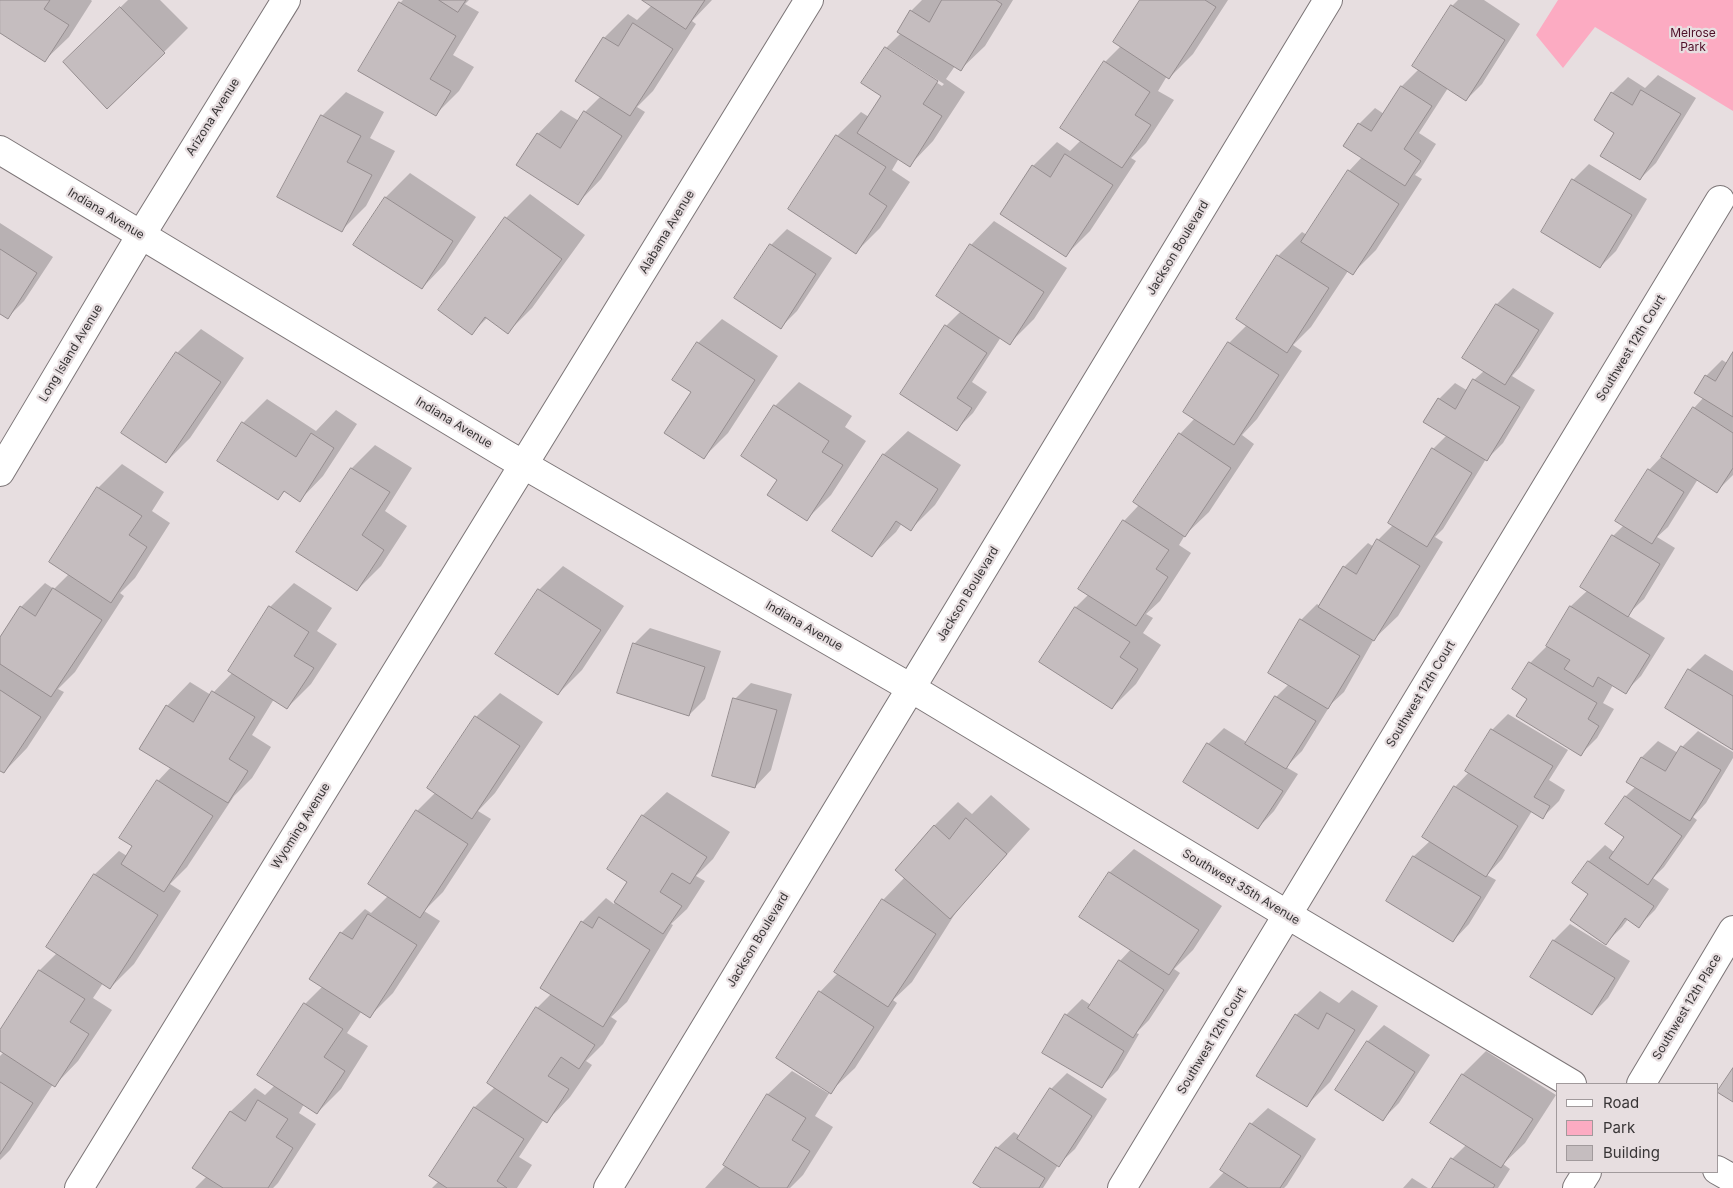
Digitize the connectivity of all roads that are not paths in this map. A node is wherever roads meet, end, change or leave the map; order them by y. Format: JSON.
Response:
{"nodes":[{"id":1,"x":286,"y":0,"type":"edge"},
{"id":2,"x":809,"y":0,"type":"edge"},
{"id":3,"x":1328,"y":0,"type":"edge"},
{"id":4,"x":0,"y":150,"type":"edge"},
{"id":5,"x":1720,"y":200,"type":"dead end"},
{"id":6,"x":141,"y":235,"type":"junction"},
{"id":7,"x":524,"y":465,"type":"junction"},
{"id":8,"x":0,"y":472,"type":"edge"},
{"id":9,"x":911,"y":688,"type":"junction"},
{"id":10,"x":1288,"y":915,"type":"junction"},
{"id":11,"x":1733,"y":930,"type":"edge"},
{"id":12,"x":1570,"y":1083,"type":"edge"},
{"id":13,"x":1642,"y":1083,"type":"edge"},
{"id":14,"x":1718,"y":1171,"type":"edge"},
{"id":15,"x":1586,"y":1173,"type":"edge"},
{"id":16,"x":1733,"y":1179,"type":"edge"},
{"id":17,"x":79,"y":1188,"type":"edge"},
{"id":18,"x":608,"y":1188,"type":"edge"},
{"id":19,"x":1122,"y":1188,"type":"edge"},
{"id":20,"x":1578,"y":1188,"type":"edge"}],
"edges":[{"from":1,"to":6,"type":"street","name":"Arizona Avenue"},
{"from":2,"to":7,"type":"street","name":"Alabama Avenue"},
{"from":3,"to":9,"type":"street","name":"Jackson Boulevard"},
{"from":4,"to":6,"type":"street","name":"Indiana Avenue"},
{"from":5,"to":10,"type":"street","name":"Southwest 12th Court"},
{"from":6,"to":7,"type":"street","name":"Indiana Avenue"},
{"from":6,"to":8,"type":"street","name":"Long Island Avenue"},
{"from":7,"to":9,"type":"street","name":"Indiana Avenue"},
{"from":7,"to":17,"type":"street","name":"Wyoming Avenue"},
{"from":9,"to":10,"type":"street","name":"Southwest 35th Avenue"},
{"from":9,"to":18,"type":"street","name":"Jackson Boulevard"},
{"from":10,"to":12,"type":"street","name":"Southwest 35th Avenue"},
{"from":10,"to":19,"type":"street","name":"Southwest 12th Court"},
{"from":11,"to":13,"type":"street","name":"Southwest 12th Place"},
{"from":14,"to":16,"type":"street"},
{"from":15,"to":20,"type":"street"}]}
